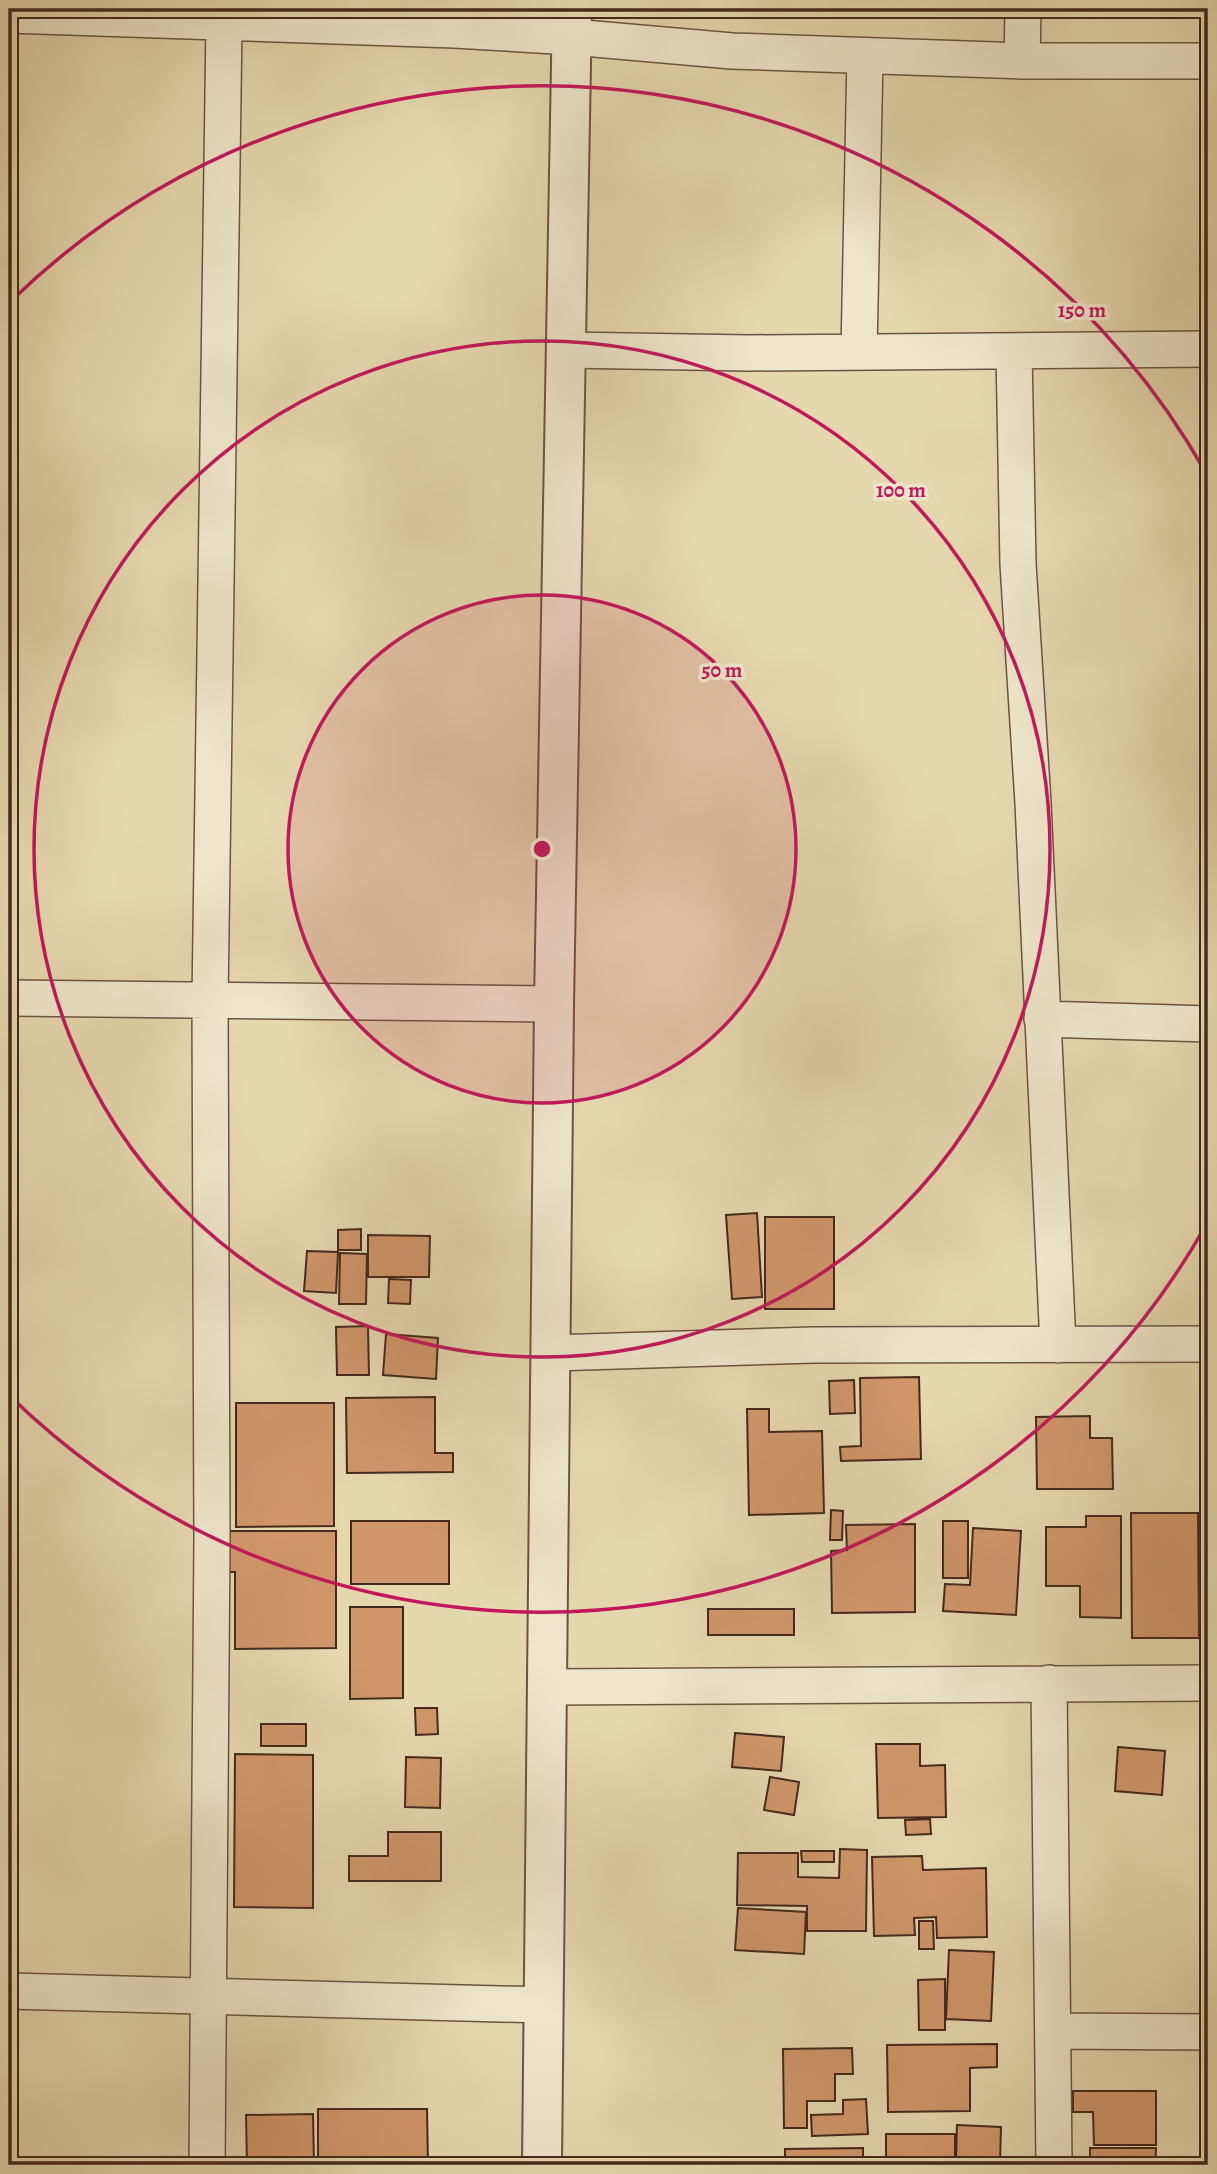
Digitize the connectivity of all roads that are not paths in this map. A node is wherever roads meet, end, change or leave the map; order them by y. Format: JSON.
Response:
{"nodes":[{"id":1,"x":1023,"y":9,"type":"edge"},
{"id":2,"x":55,"y":13,"type":"edge"},
{"id":3,"x":9,"y":15,"type":"edge"},
{"id":4,"x":182,"y":15,"type":"edge"},
{"id":5,"x":343,"y":18,"type":"edge"},
{"id":6,"x":572,"y":23,"type":"edge"},
{"id":7,"x":224,"y":24,"type":"junction"},
{"id":8,"x":865,"y":56,"type":"junction"},
{"id":9,"x":1022,"y":61,"type":"junction"},
{"id":10,"x":1208,"y":61,"type":"edge"},
{"id":11,"x":1208,"y":349,"type":"edge"},
{"id":12,"x":566,"y":350,"type":"junction"},
{"id":13,"x":1014,"y":351,"type":"junction"},
{"id":14,"x":859,"y":352,"type":"junction"},
{"id":15,"x":9,"y":998,"type":"edge"},
{"id":16,"x":210,"y":1001,"type":"junction"},
{"id":17,"x":554,"y":1004,"type":"junction"},
{"id":18,"x":1042,"y":1019,"type":"junction"},
{"id":19,"x":1208,"y":1024,"type":"edge"},
{"id":20,"x":1208,"y":1344,"type":"edge"},
{"id":21,"x":1058,"y":1345,"type":"junction"},
{"id":22,"x":552,"y":1353,"type":"junction"},
{"id":23,"x":1049,"y":1683,"type":"junction"},
{"id":24,"x":1208,"y":1683,"type":"edge"},
{"id":25,"x":548,"y":1687,"type":"junction"},
{"id":26,"x":9,"y":1991,"type":"edge"},
{"id":27,"x":209,"y":1995,"type":"junction"},
{"id":28,"x":543,"y":2005,"type":"junction"},
{"id":29,"x":1053,"y":2031,"type":"junction"},
{"id":30,"x":1208,"y":2032,"type":"edge"},
{"id":31,"x":207,"y":2165,"type":"edge"},
{"id":32,"x":542,"y":2165,"type":"edge"},
{"id":33,"x":1054,"y":2165,"type":"edge"}],
"edges":[{"from":1,"to":9,"type":"street"},
{"from":2,"to":3,"type":"street"},
{"from":2,"to":4,"type":"street"},
{"from":4,"to":7,"type":"street"},
{"from":5,"to":6,"type":"street"},
{"from":5,"to":7,"type":"street"},
{"from":6,"to":8,"type":"street"},
{"from":6,"to":12,"type":"street"},
{"from":7,"to":16,"type":"street"},
{"from":8,"to":9,"type":"street"},
{"from":8,"to":14,"type":"street"},
{"from":9,"to":10,"type":"street"},
{"from":11,"to":13,"type":"street"},
{"from":12,"to":14,"type":"street"},
{"from":12,"to":17,"type":"street"},
{"from":13,"to":14,"type":"street"},
{"from":13,"to":18,"type":"street"},
{"from":15,"to":16,"type":"street"},
{"from":16,"to":17,"type":"street"},
{"from":16,"to":27,"type":"street"},
{"from":17,"to":22,"type":"street"},
{"from":18,"to":19,"type":"street"},
{"from":18,"to":21,"type":"street"},
{"from":20,"to":21,"type":"street"},
{"from":21,"to":22,"type":"street"},
{"from":22,"to":25,"type":"street"},
{"from":23,"to":24,"type":"street"},
{"from":23,"to":25,"type":"street"},
{"from":23,"to":29,"type":"street"},
{"from":25,"to":28,"type":"street"},
{"from":26,"to":27,"type":"street"},
{"from":27,"to":28,"type":"street"},
{"from":27,"to":31,"type":"street"},
{"from":28,"to":32,"type":"street"},
{"from":29,"to":30,"type":"street"},
{"from":29,"to":33,"type":"street"}]}
